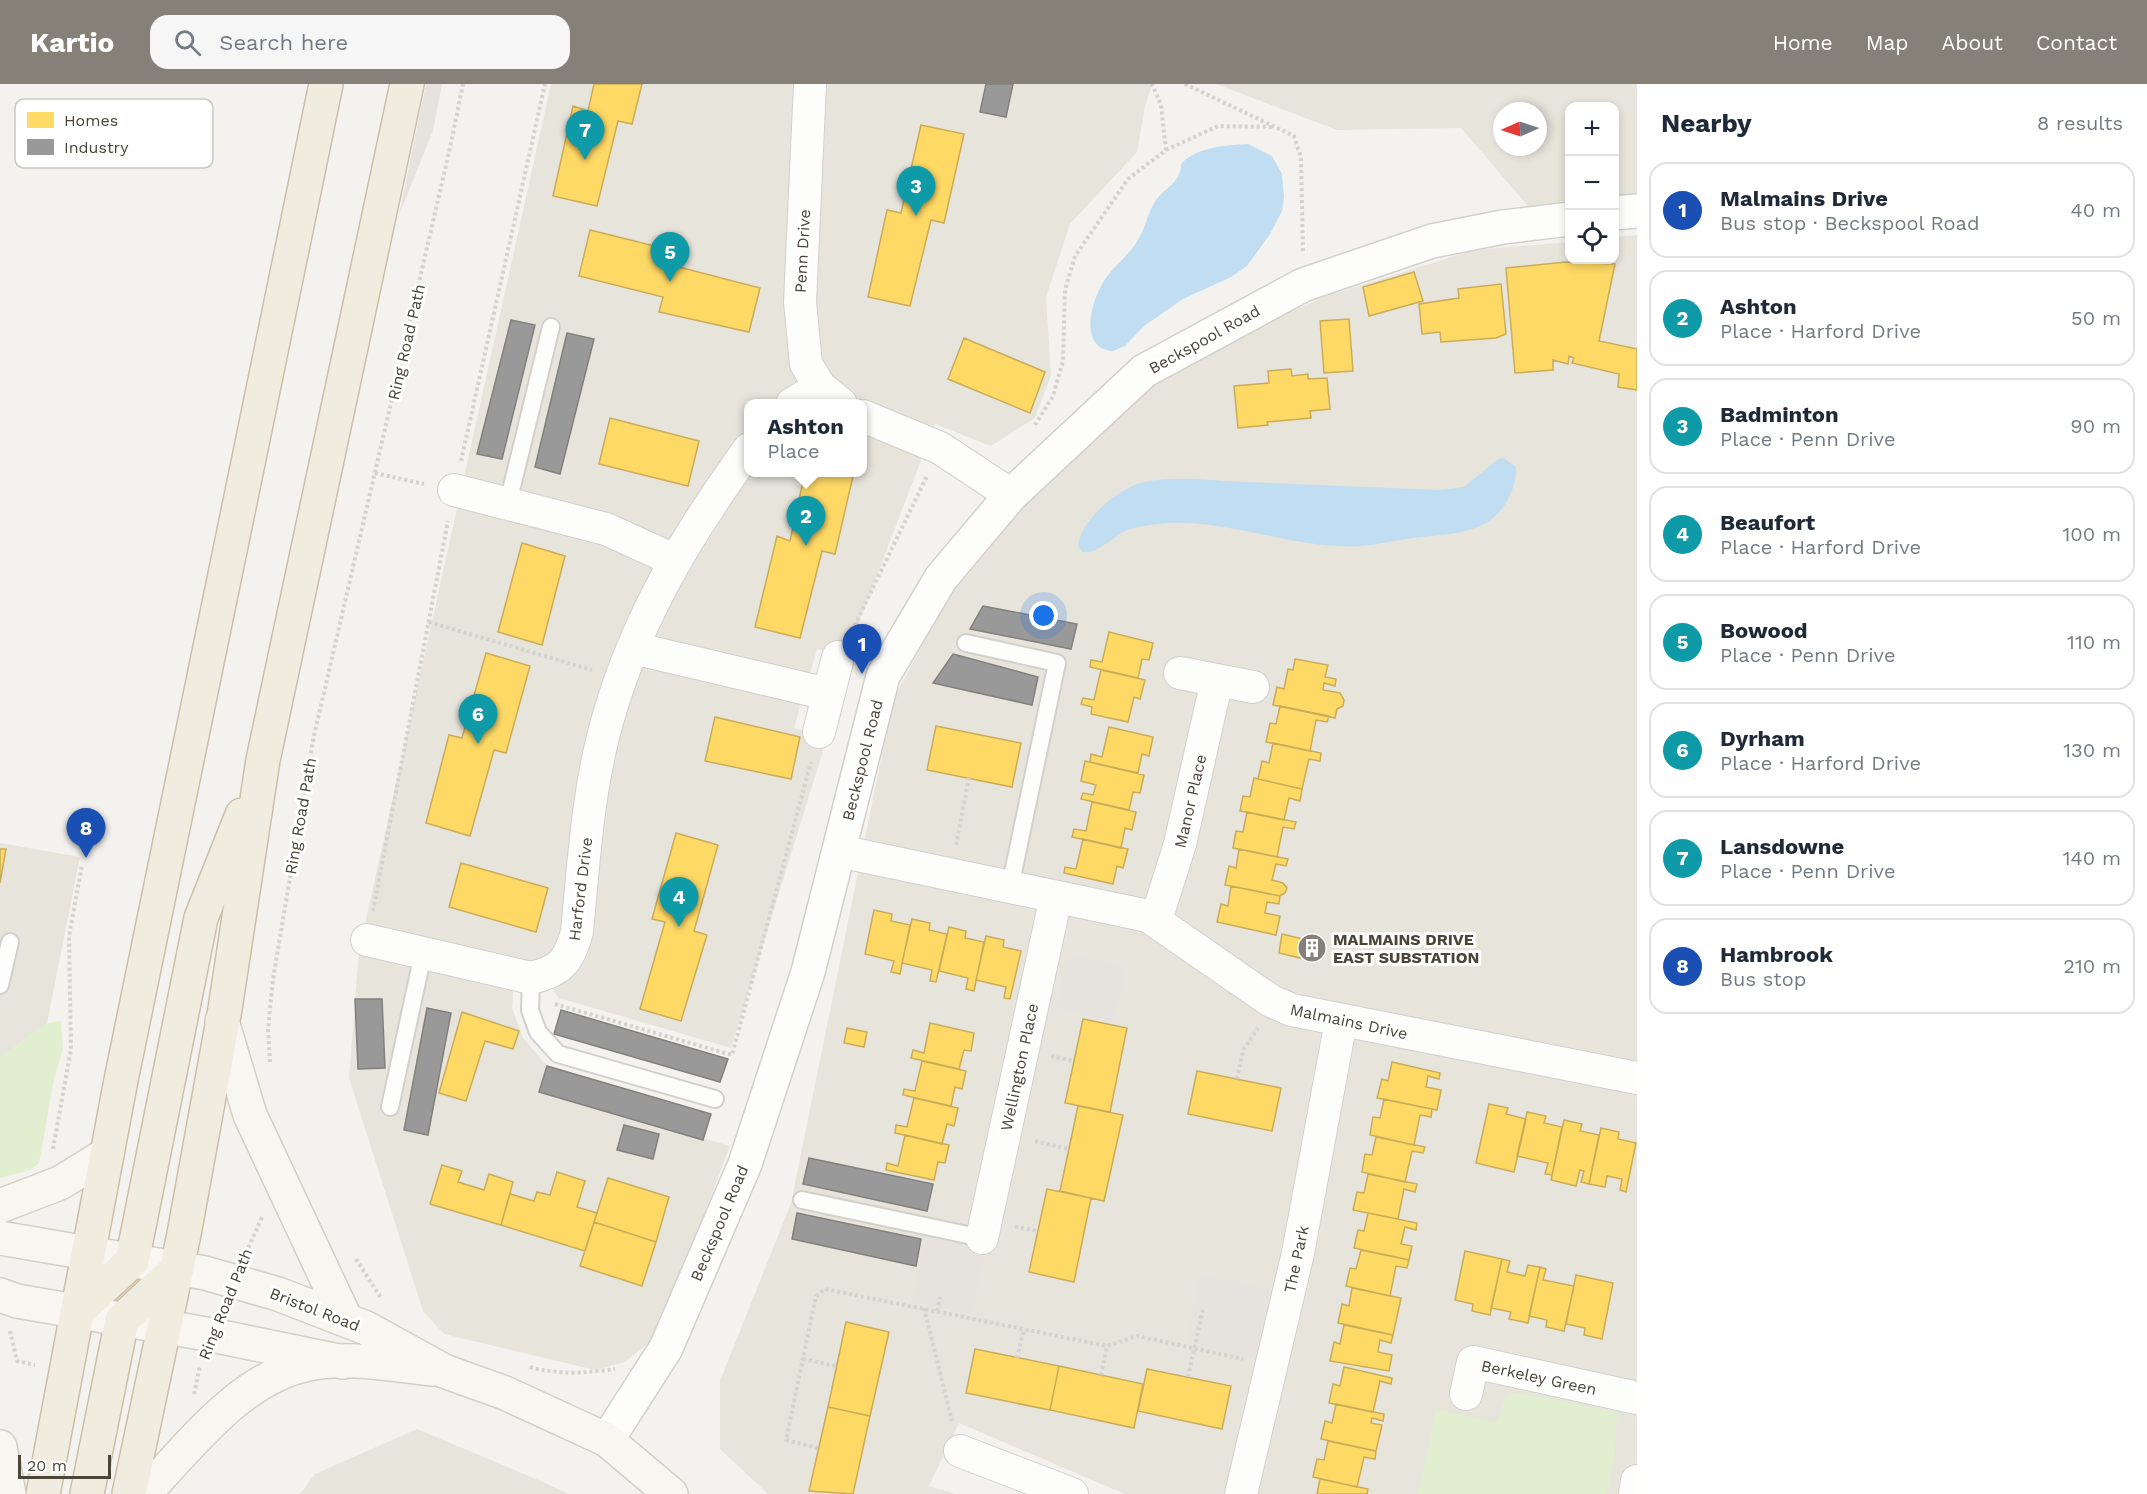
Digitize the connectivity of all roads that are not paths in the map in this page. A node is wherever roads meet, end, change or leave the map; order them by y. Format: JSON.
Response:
{"nodes":[{"id":1,"x":326,"y":84,"type":"edge"},
{"id":2,"x":407,"y":84,"type":"edge"},
{"id":3,"x":810,"y":84,"type":"edge"},
{"id":4,"x":1637,"y":211,"type":"edge"},
{"id":5,"x":1619,"y":213,"type":"edge"},
{"id":6,"x":1565,"y":219,"type":"edge"},
{"id":7,"x":551,"y":327,"type":"dead end"},
{"id":8,"x":831,"y":395,"type":"edge"},
{"id":9,"x":814,"y":399,"type":"edge"},
{"id":10,"x":867,"y":418,"type":"edge"},
{"id":11,"x":744,"y":456,"type":"edge"},
{"id":12,"x":454,"y":490,"type":"road end"},
{"id":13,"x":1011,"y":495,"type":"junction"},
{"id":14,"x":508,"y":503,"type":"junction"},
{"id":15,"x":674,"y":561,"type":"junction"},
{"id":16,"x":966,"y":643,"type":"dead end"},
{"id":17,"x":633,"y":648,"type":"junction"},
{"id":18,"x":838,"y":657,"type":"road end"},
{"id":19,"x":1180,"y":673,"type":"dead end"},
{"id":20,"x":1216,"y":680,"type":"junction"},
{"id":21,"x":1253,"y":687,"type":"dead end"},
{"id":22,"x":828,"y":694,"type":"junction"},
{"id":23,"x":819,"y":732,"type":"road end"},
{"id":24,"x":263,"y":760,"type":"junction"},
{"id":25,"x":839,"y":851,"type":"junction"},
{"id":26,"x":1010,"y":887,"type":"junction"},
{"id":27,"x":1056,"y":897,"type":"junction"},
{"id":28,"x":1155,"y":920,"type":"junction"},
{"id":29,"x":367,"y":940,"type":"dead end"},
{"id":30,"x":10,"y":942,"type":"dead end"},
{"id":31,"x":423,"y":954,"type":"junction"},
{"id":32,"x":0,"y":985,"type":"edge"},
{"id":33,"x":531,"y":988,"type":"junction"},
{"id":34,"x":222,"y":1020,"type":"junction"},
{"id":35,"x":1341,"y":1021,"type":"junction"},
{"id":36,"x":1637,"y":1078,"type":"edge"},
{"id":37,"x":715,"y":1099,"type":"dead end"},
{"id":38,"x":390,"y":1107,"type":"dead end"},
{"id":39,"x":107,"y":1154,"type":"junction"},
{"id":40,"x":802,"y":1200,"type":"dead end"},
{"id":41,"x":0,"y":1206,"type":"edge"},
{"id":42,"x":0,"y":1238,"type":"edge"},
{"id":43,"x":982,"y":1238,"type":"joint"},
{"id":44,"x":88,"y":1253,"type":"junction"},
{"id":45,"x":132,"y":1261,"type":"junction"},
{"id":46,"x":177,"y":1269,"type":"junction"},
{"id":47,"x":0,"y":1295,"type":"edge"},
{"id":48,"x":77,"y":1312,"type":"junction"},
{"id":49,"x":122,"y":1320,"type":"junction"},
{"id":50,"x":346,"y":1320,"type":"junction"},
{"id":51,"x":164,"y":1327,"type":"junction"},
{"id":52,"x":343,"y":1362,"type":"junction"},
{"id":53,"x":444,"y":1371,"type":"junction"},
{"id":54,"x":1466,"y":1394,"type":"dead end"},
{"id":55,"x":1637,"y":1398,"type":"edge"},
{"id":56,"x":607,"y":1440,"type":"junction"},
{"id":57,"x":0,"y":1447,"type":"edge"},
{"id":58,"x":960,"y":1451,"type":"road end"},
{"id":59,"x":1637,"y":1481,"type":"edge"},
{"id":60,"x":1058,"y":1491,"type":"edge"},
{"id":61,"x":9,"y":1494,"type":"edge"},
{"id":62,"x":43,"y":1494,"type":"edge"},
{"id":63,"x":87,"y":1494,"type":"edge"},
{"id":64,"x":129,"y":1494,"type":"edge"},
{"id":65,"x":144,"y":1494,"type":"edge"},
{"id":66,"x":671,"y":1494,"type":"edge"},
{"id":67,"x":1241,"y":1494,"type":"edge"},
{"id":68,"x":1635,"y":1494,"type":"edge"}],
"edges":[{"from":1,"to":39,"type":"highway"},
{"from":2,"to":24,"type":"highway"},
{"from":3,"to":8,"type":"street","name":"Penn Drive"},
{"from":4,"to":5,"type":"street"},
{"from":6,"to":13,"type":"street","name":"Beckspool Road"},
{"from":7,"to":14,"type":"lane"},
{"from":8,"to":9,"type":"street"},
{"from":10,"to":13,"type":"street"},
{"from":11,"to":15,"type":"street","name":"Harford Drive"},
{"from":12,"to":14,"type":"street"},
{"from":13,"to":25,"type":"street","name":"Beckspool Road"},
{"from":14,"to":15,"type":"street"},
{"from":15,"to":17,"type":"street","name":"Harford Drive"},
{"from":16,"to":26,"type":"lane"},
{"from":17,"to":22,"type":"street"},
{"from":17,"to":33,"type":"street","name":"Harford Drive"},
{"from":18,"to":22,"type":"street"},
{"from":19,"to":20,"type":"street"},
{"from":20,"to":21,"type":"street"},
{"from":20,"to":28,"type":"street","name":"Manor Place"},
{"from":22,"to":23,"type":"street"},
{"from":24,"to":34,"type":"highway"},
{"from":24,"to":45,"type":"highway"},
{"from":25,"to":26,"type":"street","name":"Malmains Drive"},
{"from":25,"to":56,"type":"street","name":"Beckspool Road"},
{"from":26,"to":27,"type":"street","name":"Malmains Drive"},
{"from":27,"to":28,"type":"street","name":"Malmains Drive"},
{"from":27,"to":43,"type":"street","name":"Wellington Place"},
{"from":28,"to":35,"type":"street","name":"Malmains Drive"},
{"from":29,"to":31,"type":"street"},
{"from":30,"to":32,"type":"lane"},
{"from":31,"to":33,"type":"street"},
{"from":31,"to":38,"type":"lane"},
{"from":33,"to":37,"type":"lane"},
{"from":34,"to":46,"type":"highway"},
{"from":34,"to":50,"type":"main road"},
{"from":35,"to":36,"type":"street","name":"Malmains Drive"},
{"from":35,"to":67,"type":"street","name":"The Park"},
{"from":39,"to":41,"type":"main road"},
{"from":39,"to":44,"type":"highway"},
{"from":40,"to":43,"type":"lane"},
{"from":42,"to":44,"type":"main road","name":"Bristol Road"},
{"from":44,"to":45,"type":"main road","name":"Bristol Road"},
{"from":44,"to":48,"type":"highway"},
{"from":45,"to":46,"type":"main road","name":"Bristol Road"},
{"from":45,"to":48,"type":"highway"},
{"from":46,"to":49,"type":"highway"},
{"from":46,"to":50,"type":"main road","name":"Bristol Road"},
{"from":46,"to":51,"type":"highway"},
{"from":47,"to":48,"type":"main road"},
{"from":48,"to":49,"type":"main road"},
{"from":48,"to":62,"type":"highway"},
{"from":49,"to":51,"type":"main road"},
{"from":49,"to":63,"type":"highway"},
{"from":50,"to":53,"type":"main road","name":"Bristol Road"},
{"from":51,"to":52,"type":"main road"},
{"from":51,"to":64,"type":"highway"},
{"from":52,"to":53,"type":"main road","name":"Bristol Road"},
{"from":52,"to":65,"type":"main road"},
{"from":53,"to":56,"type":"main road","name":"Bristol Road"},
{"from":54,"to":55,"type":"street","name":"Berkeley Green"},
{"from":56,"to":66,"type":"main road","name":"Bristol Road"},
{"from":57,"to":61,"type":"main road"},
{"from":58,"to":60,"type":"street"},
{"from":59,"to":68,"type":"street"}]}
